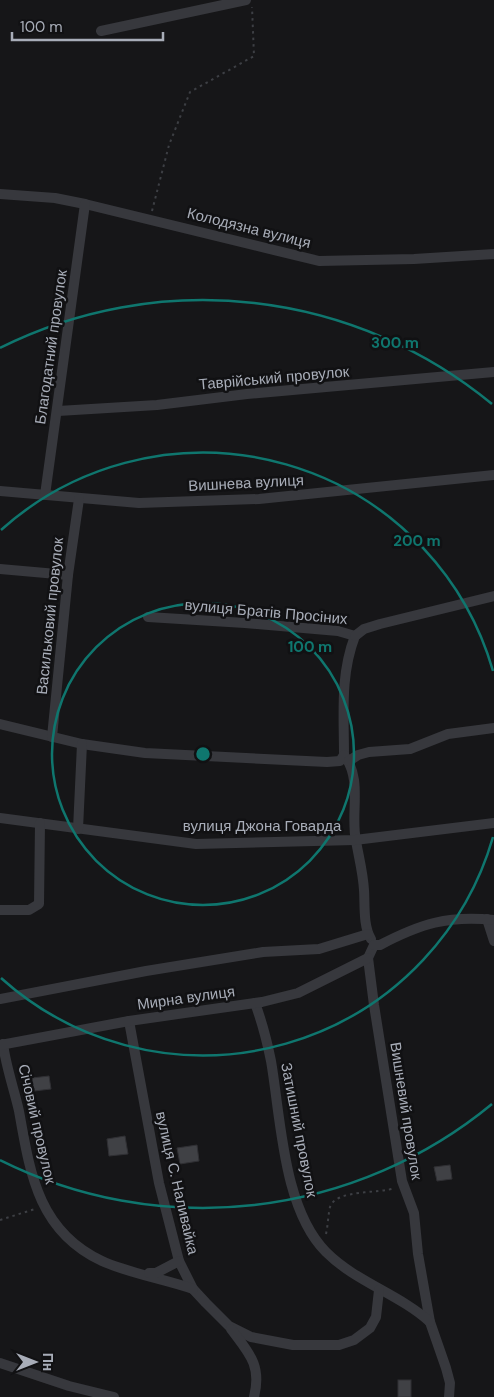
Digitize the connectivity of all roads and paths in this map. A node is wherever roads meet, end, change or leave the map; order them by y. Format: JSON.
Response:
{"nodes":[{"id":1,"x":246,"y":0,"type":"edge"},
{"id":2,"x":251,"y":0,"type":"edge"},
{"id":3,"x":101,"y":31,"type":"dead end"},
{"id":4,"x":0,"y":194,"type":"edge"},
{"id":5,"x":85,"y":204,"type":"junction"},
{"id":6,"x":150,"y":219,"type":"junction"},
{"id":7,"x":494,"y":254,"type":"edge"},
{"id":8,"x":494,"y":372,"type":"edge"},
{"id":9,"x":58,"y":411,"type":"junction"},
{"id":10,"x":494,"y":475,"type":"edge"},
{"id":11,"x":0,"y":491,"type":"edge"},
{"id":12,"x":45,"y":495,"type":"junction"},
{"id":13,"x":79,"y":499,"type":"junction"},
{"id":14,"x":0,"y":570,"type":"edge"},
{"id":15,"x":68,"y":575,"type":"junction"},
{"id":16,"x":494,"y":596,"type":"edge"},
{"id":17,"x":148,"y":617,"type":"dead end"},
{"id":18,"x":355,"y":636,"type":"junction"},
{"id":19,"x":0,"y":724,"type":"edge"},
{"id":20,"x":494,"y":728,"type":"edge"},
{"id":21,"x":52,"y":737,"type":"junction"},
{"id":22,"x":82,"y":744,"type":"junction"},
{"id":23,"x":347,"y":758,"type":"junction"},
{"id":24,"x":0,"y":818,"type":"edge"},
{"id":25,"x":40,"y":823,"type":"junction"},
{"id":26,"x":494,"y":823,"type":"edge"},
{"id":27,"x":78,"y":829,"type":"junction"},
{"id":28,"x":355,"y":840,"type":"junction"},
{"id":29,"x":0,"y":910,"type":"edge"},
{"id":30,"x":491,"y":920,"type":"edge"},
{"id":31,"x":368,"y":934,"type":"junction"},
{"id":32,"x":494,"y":941,"type":"edge"},
{"id":33,"x":374,"y":945,"type":"junction"},
{"id":34,"x":368,"y":958,"type":"junction"},
{"id":35,"x":0,"y":999,"type":"edge"},
{"id":36,"x":255,"y":1003,"type":"junction"},
{"id":37,"x":129,"y":1021,"type":"junction"},
{"id":38,"x":2,"y":1045,"type":"edge"},
{"id":39,"x":402,"y":1181,"type":"junction"},
{"id":40,"x":44,"y":1206,"type":"junction"},
{"id":41,"x":0,"y":1220,"type":"edge"},
{"id":42,"x":318,"y":1243,"type":"junction"},
{"id":43,"x":178,"y":1261,"type":"junction"},
{"id":44,"x":143,"y":1272,"type":"junction"},
{"id":45,"x":193,"y":1289,"type":"junction"},
{"id":46,"x":379,"y":1290,"type":"junction"},
{"id":47,"x":430,"y":1322,"type":"junction"},
{"id":48,"x":229,"y":1326,"type":"junction"},
{"id":49,"x":0,"y":1363,"type":"edge"},
{"id":50,"x":114,"y":1397,"type":"edge"},
{"id":51,"x":254,"y":1397,"type":"edge"},
{"id":52,"x":449,"y":1397,"type":"edge"}],
"edges":[{"from":1,"to":3,"type":"street"},
{"from":2,"to":6,"type":"path"},
{"from":4,"to":5,"type":"street","name":"Колодязна вулиця"},
{"from":5,"to":6,"type":"street","name":"Колодязна вулиця"},
{"from":5,"to":9,"type":"street","name":"Благодатний провулок"},
{"from":6,"to":7,"type":"street","name":"Колодязна вулиця"},
{"from":8,"to":9,"type":"street","name":"Таврійський провулок"},
{"from":9,"to":12,"type":"street","name":"Благодатний провулок"},
{"from":10,"to":13,"type":"street","name":"Вишнева вулиця"},
{"from":11,"to":12,"type":"street","name":"Вишнева вулиця"},
{"from":12,"to":13,"type":"street","name":"Вишнева вулиця"},
{"from":13,"to":15,"type":"street","name":"Васильковий провулок"},
{"from":14,"to":15,"type":"street"},
{"from":15,"to":21,"type":"street","name":"Васильковий провулок"},
{"from":16,"to":18,"type":"street","name":"вулиця Братів Просіних"},
{"from":17,"to":18,"type":"street","name":"вулиця Братів Просіних"},
{"from":18,"to":23,"type":"street"},
{"from":19,"to":21,"type":"street"},
{"from":20,"to":23,"type":"street"},
{"from":21,"to":22,"type":"street"},
{"from":22,"to":23,"type":"street"},
{"from":22,"to":27,"type":"street"},
{"from":23,"to":28,"type":"street"},
{"from":24,"to":25,"type":"street","name":"вулиця Джона Говарда"},
{"from":25,"to":27,"type":"street","name":"вулиця Джона Говарда"},
{"from":25,"to":29,"type":"street"},
{"from":26,"to":28,"type":"street","name":"вулиця Джона Говарда"},
{"from":27,"to":28,"type":"street","name":"вулиця Джона Говарда"},
{"from":28,"to":31,"type":"street"},
{"from":30,"to":32,"type":"street"},
{"from":30,"to":33,"type":"street"},
{"from":31,"to":33,"type":"street"},
{"from":31,"to":35,"type":"street"},
{"from":33,"to":34,"type":"street"},
{"from":34,"to":36,"type":"street","name":"Мирна вулиця"},
{"from":34,"to":39,"type":"street","name":"Вишневий провулок"},
{"from":36,"to":37,"type":"street","name":"Мирна вулиця"},
{"from":36,"to":42,"type":"street","name":"Затишний провулок"},
{"from":37,"to":38,"type":"street","name":"Мирна вулиця"},
{"from":37,"to":43,"type":"street","name":"вулиця С. Наливайка"},
{"from":38,"to":40,"type":"street","name":"Січовий провулок"},
{"from":39,"to":42,"type":"path"},
{"from":39,"to":47,"type":"street","name":"Вишневий провулок"},
{"from":40,"to":41,"type":"path"},
{"from":40,"to":44,"type":"street","name":"Січовий провулок"},
{"from":42,"to":46,"type":"street","name":"Затишний провулок"},
{"from":43,"to":44,"type":"street","name":"Січовий провулок"},
{"from":43,"to":45,"type":"street","name":"вулиця С. Наливайка"},
{"from":44,"to":45,"type":"street","name":"Січовий провулок"},
{"from":45,"to":48,"type":"street","name":"вулиця С. Наливайка"},
{"from":46,"to":47,"type":"street","name":"Затишний провулок"},
{"from":46,"to":48,"type":"street","name":"вулиця С. Наливайка"},
{"from":47,"to":52,"type":"street","name":"Вишневий провулок"},
{"from":48,"to":51,"type":"street"},
{"from":49,"to":50,"type":"street"}]}
